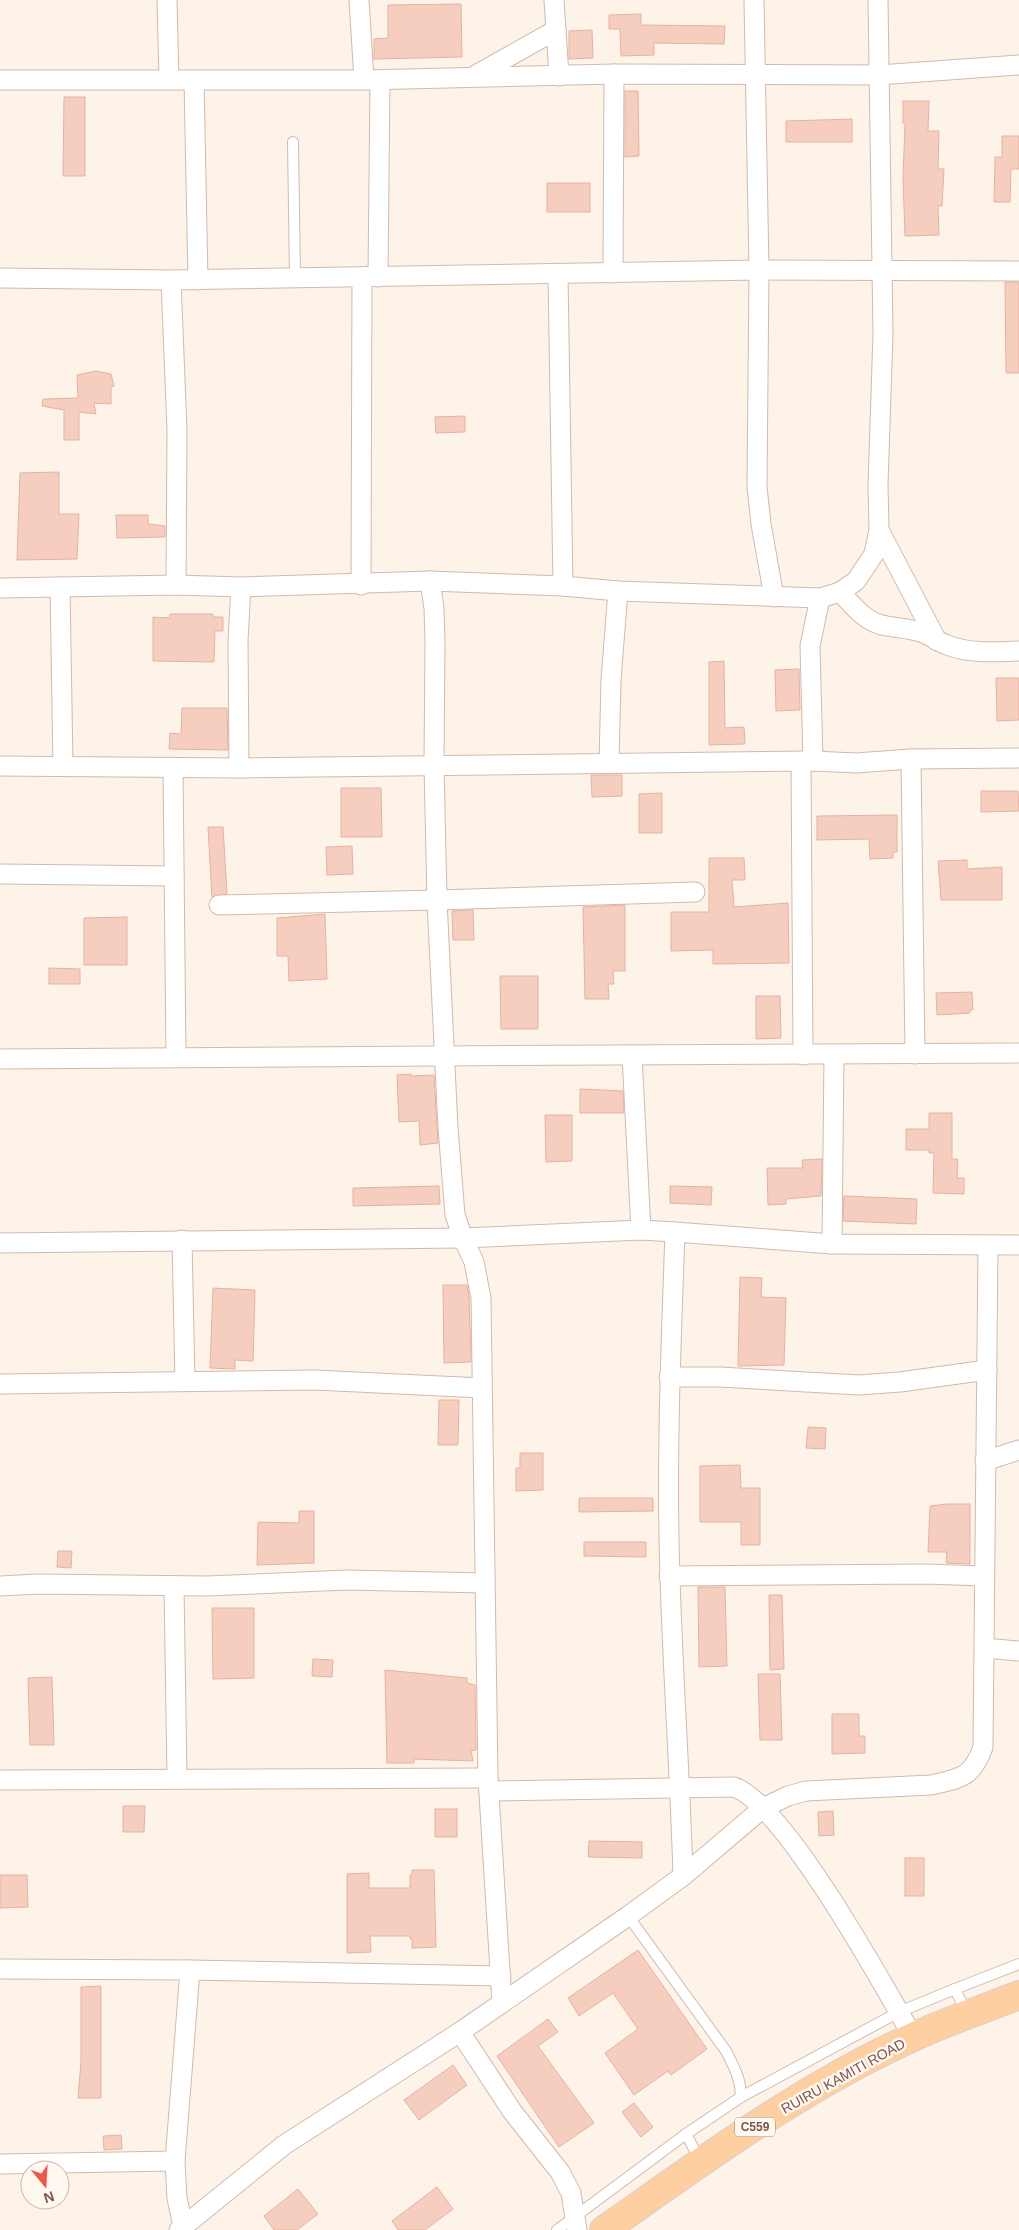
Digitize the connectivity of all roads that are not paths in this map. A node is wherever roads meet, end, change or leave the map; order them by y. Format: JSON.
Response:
{"nodes":[{"id":1,"x":167,"y":0,"type":"edge"},
{"id":2,"x":359,"y":0,"type":"edge"},
{"id":3,"x":554,"y":0,"type":"edge"},
{"id":4,"x":754,"y":0,"type":"edge"},
{"id":5,"x":878,"y":0,"type":"edge"},
{"id":6,"x":556,"y":30,"type":"junction"},
{"id":7,"x":1019,"y":65,"type":"edge"},
{"id":8,"x":614,"y":74,"type":"junction"},
{"id":9,"x":755,"y":74,"type":"junction"},
{"id":10,"x":879,"y":75,"type":"junction"},
{"id":11,"x":559,"y":76,"type":"junction"},
{"id":12,"x":471,"y":78,"type":"junction"},
{"id":13,"x":0,"y":80,"type":"edge"},
{"id":14,"x":169,"y":80,"type":"junction"},
{"id":15,"x":194,"y":80,"type":"junction"},
{"id":16,"x":372,"y":80,"type":"junction"},
{"id":17,"x":293,"y":142,"type":"dead end"},
{"id":18,"x":759,"y":270,"type":"junction"},
{"id":19,"x":882,"y":271,"type":"junction"},
{"id":20,"x":1019,"y":271,"type":"edge"},
{"id":21,"x":613,"y":273,"type":"junction"},
{"id":22,"x":558,"y":274,"type":"junction"},
{"id":23,"x":370,"y":277,"type":"junction"},
{"id":24,"x":0,"y":278,"type":"edge"},
{"id":25,"x":295,"y":278,"type":"junction"},
{"id":26,"x":171,"y":280,"type":"junction"},
{"id":27,"x":198,"y":280,"type":"junction"},
{"id":28,"x":879,"y":530,"type":"junction"},
{"id":29,"x":430,"y":581,"type":"junction"},
{"id":30,"x":361,"y":584,"type":"junction"},
{"id":31,"x":176,"y":585,"type":"junction"},
{"id":32,"x":563,"y":586,"type":"junction"},
{"id":33,"x":60,"y":587,"type":"junction"},
{"id":34,"x":240,"y":587,"type":"junction"},
{"id":35,"x":0,"y":588,"type":"edge"},
{"id":36,"x":618,"y":591,"type":"junction"},
{"id":37,"x":840,"y":592,"type":"junction"},
{"id":38,"x":774,"y":597,"type":"junction"},
{"id":39,"x":820,"y":598,"type":"junction"},
{"id":40,"x":937,"y":641,"type":"junction"},
{"id":41,"x":1019,"y":651,"type":"edge"},
{"id":42,"x":1019,"y":758,"type":"edge"},
{"id":43,"x":911,"y":759,"type":"junction"},
{"id":44,"x":807,"y":761,"type":"junction"},
{"id":45,"x":609,"y":763,"type":"junction"},
{"id":46,"x":434,"y":765,"type":"junction"},
{"id":47,"x":0,"y":766,"type":"edge"},
{"id":48,"x":63,"y":766,"type":"junction"},
{"id":49,"x":173,"y":767,"type":"junction"},
{"id":50,"x":239,"y":768,"type":"junction"},
{"id":51,"x":0,"y":874,"type":"edge"},
{"id":52,"x":174,"y":876,"type":"junction"},
{"id":53,"x":695,"y":892,"type":"dead end"},
{"id":54,"x":437,"y":900,"type":"junction"},
{"id":55,"x":219,"y":905,"type":"dead end"},
{"id":56,"x":1019,"y":1053,"type":"edge"},
{"id":57,"x":915,"y":1054,"type":"junction"},
{"id":58,"x":803,"y":1055,"type":"junction"},
{"id":59,"x":834,"y":1055,"type":"junction"},
{"id":60,"x":632,"y":1056,"type":"junction"},
{"id":61,"x":176,"y":1057,"type":"junction"},
{"id":62,"x":446,"y":1057,"type":"junction"},
{"id":63,"x":0,"y":1059,"type":"edge"},
{"id":64,"x":641,"y":1230,"type":"junction"},
{"id":65,"x":675,"y":1232,"type":"junction"},
{"id":66,"x":463,"y":1238,"type":"junction"},
{"id":67,"x":182,"y":1240,"type":"junction"},
{"id":68,"x":0,"y":1243,"type":"edge"},
{"id":69,"x":832,"y":1244,"type":"junction"},
{"id":70,"x":1019,"y":1245,"type":"edge"},
{"id":71,"x":988,"y":1246,"type":"junction"},
{"id":72,"x":986,"y":1370,"type":"junction"},
{"id":73,"x":670,"y":1376,"type":"junction"},
{"id":74,"x":185,"y":1381,"type":"junction"},
{"id":75,"x":0,"y":1384,"type":"edge"},
{"id":76,"x":482,"y":1388,"type":"junction"},
{"id":77,"x":1019,"y":1450,"type":"edge"},
{"id":78,"x":986,"y":1461,"type":"junction"},
{"id":79,"x":670,"y":1576,"type":"junction"},
{"id":80,"x":984,"y":1576,"type":"junction"},
{"id":81,"x":485,"y":1583,"type":"junction"},
{"id":82,"x":0,"y":1586,"type":"edge"},
{"id":83,"x":174,"y":1586,"type":"junction"},
{"id":84,"x":984,"y":1648,"type":"junction"},
{"id":85,"x":1019,"y":1651,"type":"edge"},
{"id":86,"x":178,"y":1779,"type":"junction"},
{"id":87,"x":0,"y":1780,"type":"edge"},
{"id":88,"x":488,"y":1785,"type":"junction"},
{"id":89,"x":681,"y":1788,"type":"junction"},
{"id":90,"x":763,"y":1808,"type":"junction"},
{"id":91,"x":683,"y":1876,"type":"junction"},
{"id":92,"x":628,"y":1916,"type":"junction"},
{"id":93,"x":1019,"y":1964,"type":"edge"},
{"id":94,"x":0,"y":1969,"type":"edge"},
{"id":95,"x":190,"y":1970,"type":"junction"},
{"id":96,"x":501,"y":1976,"type":"junction"},
{"id":97,"x":955,"y":1989,"type":"junction"},
{"id":98,"x":1019,"y":1996,"type":"edge"},
{"id":99,"x":502,"y":2003,"type":"junction"},
{"id":100,"x":899,"y":2012,"type":"junction"},
{"id":101,"x":968,"y":2015,"type":"junction"},
{"id":102,"x":460,"y":2032,"type":"junction"},
{"id":103,"x":913,"y":2037,"type":"junction"},
{"id":104,"x":740,"y":2097,"type":"junction"},
{"id":105,"x":686,"y":2134,"type":"junction"},
{"id":106,"x":175,"y":2161,"type":"junction"},
{"id":107,"x":701,"y":2162,"type":"junction"},
{"id":108,"x":0,"y":2164,"type":"edge"},
{"id":109,"x":576,"y":2224,"type":"edge"},
{"id":110,"x":181,"y":2228,"type":"edge"},
{"id":111,"x":556,"y":2230,"type":"edge"},
{"id":112,"x":604,"y":2230,"type":"edge"}],
"edges":[{"from":1,"to":14,"type":"street"},
{"from":2,"to":16,"type":"street"},
{"from":3,"to":6,"type":"street"},
{"from":4,"to":9,"type":"street"},
{"from":5,"to":10,"type":"street"},
{"from":6,"to":11,"type":"street"},
{"from":6,"to":12,"type":"street"},
{"from":7,"to":10,"type":"street"},
{"from":8,"to":9,"type":"street"},
{"from":8,"to":11,"type":"street"},
{"from":8,"to":21,"type":"street"},
{"from":9,"to":10,"type":"street"},
{"from":9,"to":18,"type":"street"},
{"from":10,"to":19,"type":"street"},
{"from":11,"to":12,"type":"street"},
{"from":12,"to":16,"type":"street"},
{"from":13,"to":14,"type":"street"},
{"from":14,"to":15,"type":"street"},
{"from":15,"to":16,"type":"street"},
{"from":15,"to":27,"type":"street"},
{"from":16,"to":23,"type":"street"},
{"from":17,"to":25,"type":"lane"},
{"from":18,"to":19,"type":"street"},
{"from":18,"to":21,"type":"street"},
{"from":18,"to":38,"type":"street"},
{"from":19,"to":20,"type":"street"},
{"from":19,"to":28,"type":"street"},
{"from":21,"to":22,"type":"street"},
{"from":22,"to":23,"type":"street"},
{"from":22,"to":32,"type":"street"},
{"from":23,"to":25,"type":"street"},
{"from":23,"to":30,"type":"street"},
{"from":24,"to":26,"type":"street"},
{"from":25,"to":27,"type":"street"},
{"from":26,"to":27,"type":"street"},
{"from":26,"to":31,"type":"street"},
{"from":28,"to":37,"type":"street"},
{"from":28,"to":40,"type":"street"},
{"from":29,"to":30,"type":"street"},
{"from":29,"to":32,"type":"street"},
{"from":29,"to":46,"type":"street"},
{"from":30,"to":34,"type":"street"},
{"from":31,"to":33,"type":"street"},
{"from":31,"to":34,"type":"street"},
{"from":32,"to":36,"type":"street"},
{"from":33,"to":35,"type":"street"},
{"from":33,"to":48,"type":"street"},
{"from":34,"to":50,"type":"street"},
{"from":36,"to":38,"type":"street"},
{"from":36,"to":45,"type":"street"},
{"from":37,"to":39,"type":"street"},
{"from":37,"to":40,"type":"street"},
{"from":38,"to":39,"type":"street"},
{"from":39,"to":44,"type":"street"},
{"from":40,"to":41,"type":"street"},
{"from":42,"to":43,"type":"street"},
{"from":43,"to":44,"type":"street"},
{"from":43,"to":57,"type":"street"},
{"from":44,"to":45,"type":"street"},
{"from":44,"to":58,"type":"street"},
{"from":45,"to":46,"type":"street"},
{"from":46,"to":50,"type":"street"},
{"from":46,"to":54,"type":"street"},
{"from":47,"to":48,"type":"street"},
{"from":48,"to":49,"type":"street"},
{"from":49,"to":50,"type":"street"},
{"from":49,"to":52,"type":"street"},
{"from":51,"to":52,"type":"street"},
{"from":52,"to":61,"type":"street"},
{"from":53,"to":54,"type":"street"},
{"from":54,"to":55,"type":"street"},
{"from":54,"to":62,"type":"street"},
{"from":56,"to":57,"type":"street"},
{"from":57,"to":59,"type":"street"},
{"from":58,"to":59,"type":"street"},
{"from":58,"to":60,"type":"street"},
{"from":59,"to":69,"type":"street"},
{"from":60,"to":62,"type":"street"},
{"from":60,"to":64,"type":"street"},
{"from":61,"to":62,"type":"street"},
{"from":61,"to":63,"type":"street"},
{"from":62,"to":66,"type":"street"},
{"from":64,"to":65,"type":"street"},
{"from":64,"to":66,"type":"street"},
{"from":65,"to":69,"type":"street"},
{"from":65,"to":73,"type":"street"},
{"from":66,"to":67,"type":"street"},
{"from":66,"to":76,"type":"street"},
{"from":67,"to":68,"type":"street"},
{"from":67,"to":74,"type":"street"},
{"from":69,"to":71,"type":"street"},
{"from":70,"to":71,"type":"street"},
{"from":71,"to":72,"type":"street"},
{"from":72,"to":73,"type":"street"},
{"from":72,"to":78,"type":"street"},
{"from":73,"to":79,"type":"street"},
{"from":74,"to":75,"type":"street"},
{"from":74,"to":76,"type":"street"},
{"from":76,"to":81,"type":"street"},
{"from":77,"to":78,"type":"street"},
{"from":78,"to":80,"type":"street"},
{"from":79,"to":80,"type":"street"},
{"from":79,"to":89,"type":"street"},
{"from":80,"to":84,"type":"street"},
{"from":81,"to":83,"type":"street"},
{"from":81,"to":88,"type":"street"},
{"from":82,"to":83,"type":"street"},
{"from":83,"to":86,"type":"street"},
{"from":84,"to":85,"type":"street"},
{"from":84,"to":90,"type":"street"},
{"from":86,"to":87,"type":"street"},
{"from":86,"to":88,"type":"street"},
{"from":88,"to":89,"type":"street"},
{"from":88,"to":96,"type":"street"},
{"from":89,"to":90,"type":"street"},
{"from":89,"to":91,"type":"street"},
{"from":90,"to":91,"type":"street"},
{"from":90,"to":100,"type":"street"},
{"from":91,"to":92,"type":"street"},
{"from":92,"to":99,"type":"street"},
{"from":92,"to":104,"type":"lane"},
{"from":93,"to":97,"type":"lane"},
{"from":94,"to":95,"type":"street"},
{"from":95,"to":96,"type":"street"},
{"from":95,"to":106,"type":"street"},
{"from":96,"to":99,"type":"street"},
{"from":97,"to":100,"type":"lane"},
{"from":97,"to":101,"type":"lane"},
{"from":98,"to":101,"type":"main road","name":"RUIRU KAMITI ROAD","number":"C559"},
{"from":99,"to":102,"type":"street"},
{"from":100,"to":103,"type":"street"},
{"from":100,"to":104,"type":"lane"},
{"from":101,"to":103,"type":"main road","name":"RUIRU KAMITI ROAD","number":"C559"},
{"from":102,"to":109,"type":"street"},
{"from":102,"to":110,"type":"street"},
{"from":103,"to":107,"type":"main road","name":"RUIRU KAMITI ROAD","number":"C559"},
{"from":104,"to":105,"type":"lane"},
{"from":105,"to":107,"type":"lane"},
{"from":105,"to":109,"type":"lane"},
{"from":106,"to":108,"type":"street"},
{"from":106,"to":110,"type":"street"},
{"from":107,"to":112,"type":"main road","name":"RUIRU KAMITI ROAD","number":"C559"},
{"from":109,"to":111,"type":"lane"}]}
